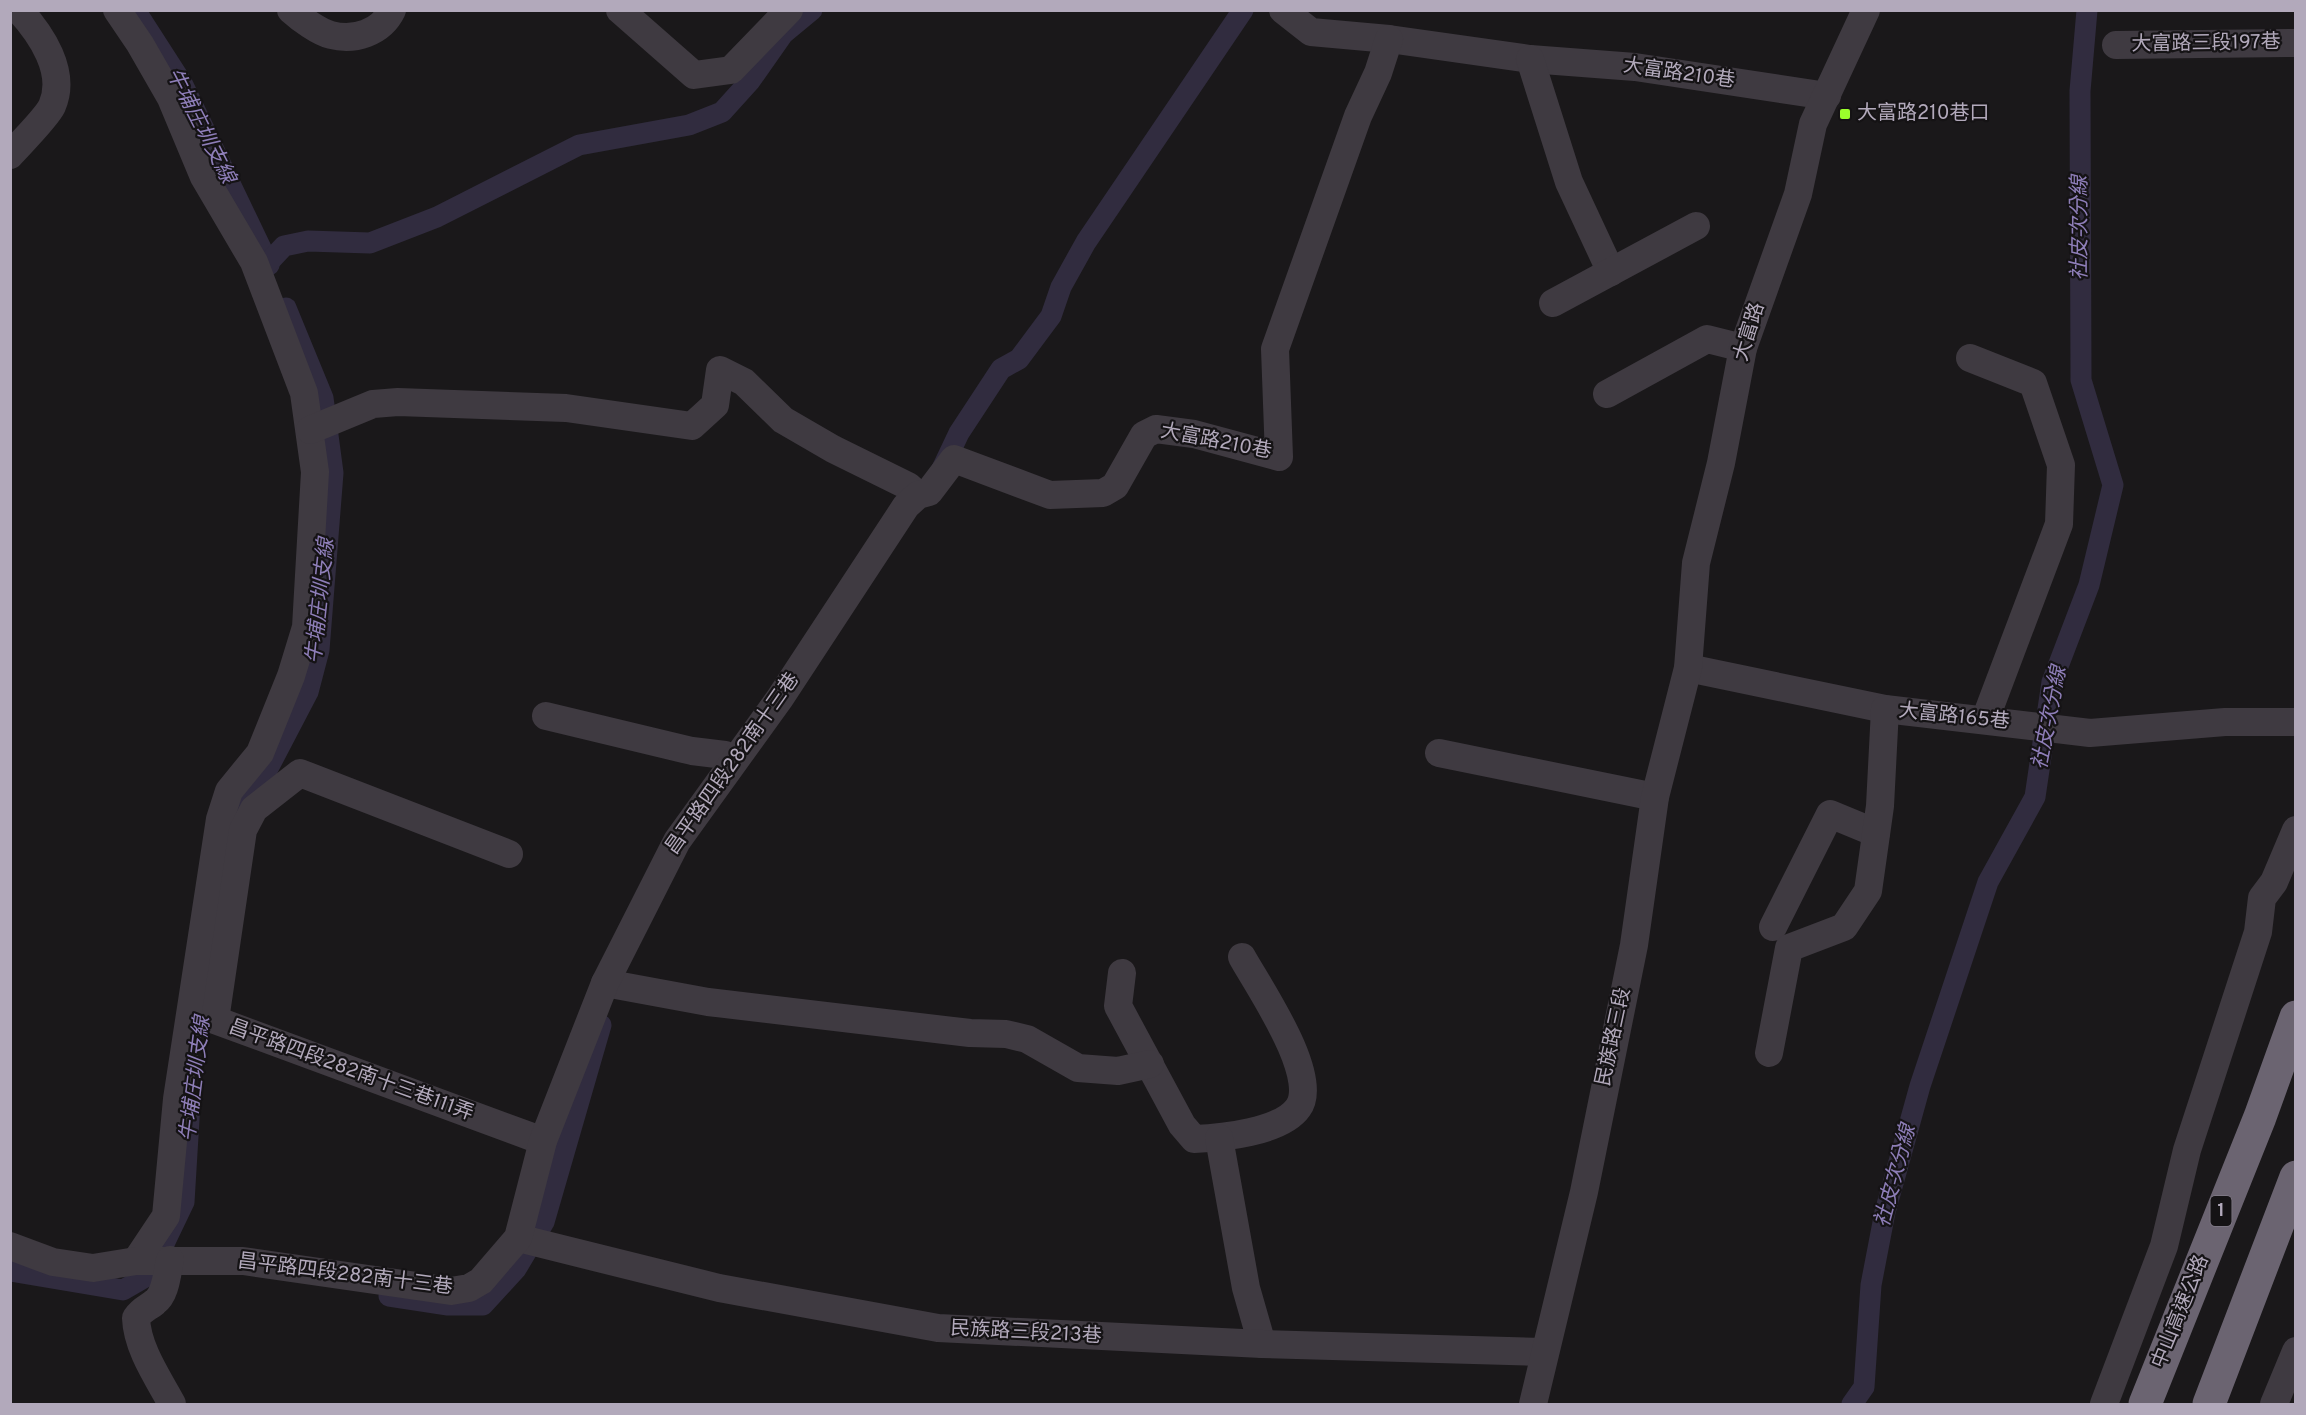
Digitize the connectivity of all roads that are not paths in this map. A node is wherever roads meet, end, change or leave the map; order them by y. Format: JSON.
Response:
{"nodes":[{"id":1,"x":19,"y":10,"type":"edge"},
{"id":2,"x":117,"y":10,"type":"edge"},
{"id":3,"x":291,"y":10,"type":"edge"},
{"id":4,"x":392,"y":10,"type":"edge"},
{"id":5,"x":789,"y":10,"type":"edge"},
{"id":6,"x":1284,"y":10,"type":"edge"},
{"id":7,"x":1866,"y":10,"type":"edge"},
{"id":8,"x":628,"y":14,"type":"edge"},
{"id":9,"x":1389,"y":39,"type":"junction"},
{"id":10,"x":2295,"y":43,"type":"edge"},
{"id":11,"x":2116,"y":45,"type":"dead end"},
{"id":12,"x":1530,"y":59,"type":"junction"},
{"id":13,"x":1827,"y":96,"type":"junction"},
{"id":14,"x":10,"y":155,"type":"edge"},
{"id":15,"x":1696,"y":226,"type":"dead end"},
{"id":16,"x":1611,"y":272,"type":"junction"},
{"id":17,"x":1553,"y":303,"type":"dead end"},
{"id":18,"x":1743,"y":348,"type":"junction"},
{"id":19,"x":1970,"y":358,"type":"dead end"},
{"id":20,"x":1607,"y":394,"type":"dead end"},
{"id":21,"x":323,"y":426,"type":"junction"},
{"id":22,"x":918,"y":495,"type":"junction"},
{"id":23,"x":1688,"y":668,"type":"junction"},
{"id":24,"x":1885,"y":709,"type":"junction"},
{"id":25,"x":546,"y":716,"type":"dead end"},
{"id":26,"x":1985,"y":720,"type":"junction"},
{"id":27,"x":2295,"y":722,"type":"edge"},
{"id":28,"x":1439,"y":753,"type":"dead end"},
{"id":29,"x":734,"y":761,"type":"junction"},
{"id":30,"x":280,"y":763,"type":"junction"},
{"id":31,"x":1655,"y":797,"type":"junction"},
{"id":32,"x":2295,"y":830,"type":"edge"},
{"id":33,"x":1876,"y":833,"type":"junction"},
{"id":34,"x":509,"y":854,"type":"dead end"},
{"id":35,"x":1773,"y":927,"type":"dead end"},
{"id":36,"x":1242,"y":957,"type":"dead end"},
{"id":37,"x":1122,"y":973,"type":"dead end"},
{"id":38,"x":605,"y":983,"type":"junction"},
{"id":39,"x":2295,"y":1017,"type":"edge"},
{"id":40,"x":1770,"y":1053,"type":"dead end"},
{"id":41,"x":1150,"y":1064,"type":"junction"},
{"id":42,"x":1218,"y":1138,"type":"junction"},
{"id":43,"x":543,"y":1141,"type":"junction"},
{"id":44,"x":2295,"y":1177,"type":"edge"},
{"id":45,"x":518,"y":1238,"type":"junction"},
{"id":46,"x":10,"y":1246,"type":"edge"},
{"id":47,"x":170,"y":1260,"type":"junction"},
{"id":48,"x":136,"y":1261,"type":"junction"},
{"id":49,"x":1262,"y":1344,"type":"junction"},
{"id":50,"x":2295,"y":1351,"type":"edge"},
{"id":51,"x":1544,"y":1352,"type":"junction"},
{"id":52,"x":172,"y":1404,"type":"edge"},
{"id":53,"x":1533,"y":1404,"type":"edge"},
{"id":54,"x":2104,"y":1404,"type":"edge"},
{"id":55,"x":2145,"y":1404,"type":"edge"},
{"id":56,"x":2209,"y":1404,"type":"edge"},
{"id":57,"x":2274,"y":1404,"type":"edge"}],
"edges":[{"from":1,"to":14,"type":"street"},
{"from":2,"to":21,"type":"street"},
{"from":3,"to":4,"type":"street"},
{"from":5,"to":8,"type":"street"},
{"from":6,"to":9,"type":"street","name":"大富路210巷"},
{"from":7,"to":13,"type":"street","name":"大富路"},
{"from":9,"to":12,"type":"street","name":"大富路210巷"},
{"from":9,"to":22,"type":"street","name":"大富路210巷"},
{"from":10,"to":11,"type":"street","name":"大富路三段197巷"},
{"from":12,"to":13,"type":"street","name":"大富路210巷"},
{"from":12,"to":16,"type":"street"},
{"from":13,"to":18,"type":"street","name":"大富路"},
{"from":15,"to":16,"type":"street"},
{"from":16,"to":17,"type":"street"},
{"from":18,"to":20,"type":"street"},
{"from":18,"to":23,"type":"street","name":"大富路"},
{"from":19,"to":26,"type":"street"},
{"from":21,"to":22,"type":"street"},
{"from":21,"to":30,"type":"street"},
{"from":22,"to":29,"type":"street","name":"昌平路四段282南十三巷"},
{"from":23,"to":24,"type":"street","name":"大富路165巷"},
{"from":23,"to":31,"type":"street","name":"民族路三段"},
{"from":24,"to":26,"type":"street","name":"大富路165巷"},
{"from":24,"to":33,"type":"street"},
{"from":25,"to":29,"type":"street"},
{"from":26,"to":27,"type":"street","name":"大富路165巷"},
{"from":28,"to":31,"type":"street"},
{"from":29,"to":38,"type":"street","name":"昌平路四段282南十三巷"},
{"from":30,"to":34,"type":"street"},
{"from":30,"to":43,"type":"street","name":"昌平路四段282南十三巷111弄"},
{"from":30,"to":48,"type":"street"},
{"from":31,"to":51,"type":"street","name":"民族路三段"},
{"from":32,"to":54,"type":"street"},
{"from":33,"to":35,"type":"street"},
{"from":33,"to":40,"type":"street"},
{"from":36,"to":42,"type":"street"},
{"from":37,"to":41,"type":"street"},
{"from":38,"to":41,"type":"street"},
{"from":38,"to":43,"type":"street","name":"昌平路四段282南十三巷"},
{"from":39,"to":55,"type":"highway","name":"中山高速公路","number":"1"},
{"from":41,"to":42,"type":"street"},
{"from":42,"to":49,"type":"street"},
{"from":43,"to":45,"type":"street","name":"昌平路四段282南十三巷"},
{"from":44,"to":56,"type":"highway"},
{"from":45,"to":47,"type":"street","name":"昌平路四段282南十三巷"},
{"from":45,"to":49,"type":"street","name":"民族路三段213巷"},
{"from":46,"to":48,"type":"street","name":"昌平路四段282南十三巷"},
{"from":47,"to":48,"type":"street","name":"昌平路四段282南十三巷"},
{"from":47,"to":52,"type":"street"},
{"from":49,"to":51,"type":"street","name":"民族路三段213巷"},
{"from":50,"to":57,"type":"street"},
{"from":51,"to":53,"type":"street","name":"民族路三段"}]}
